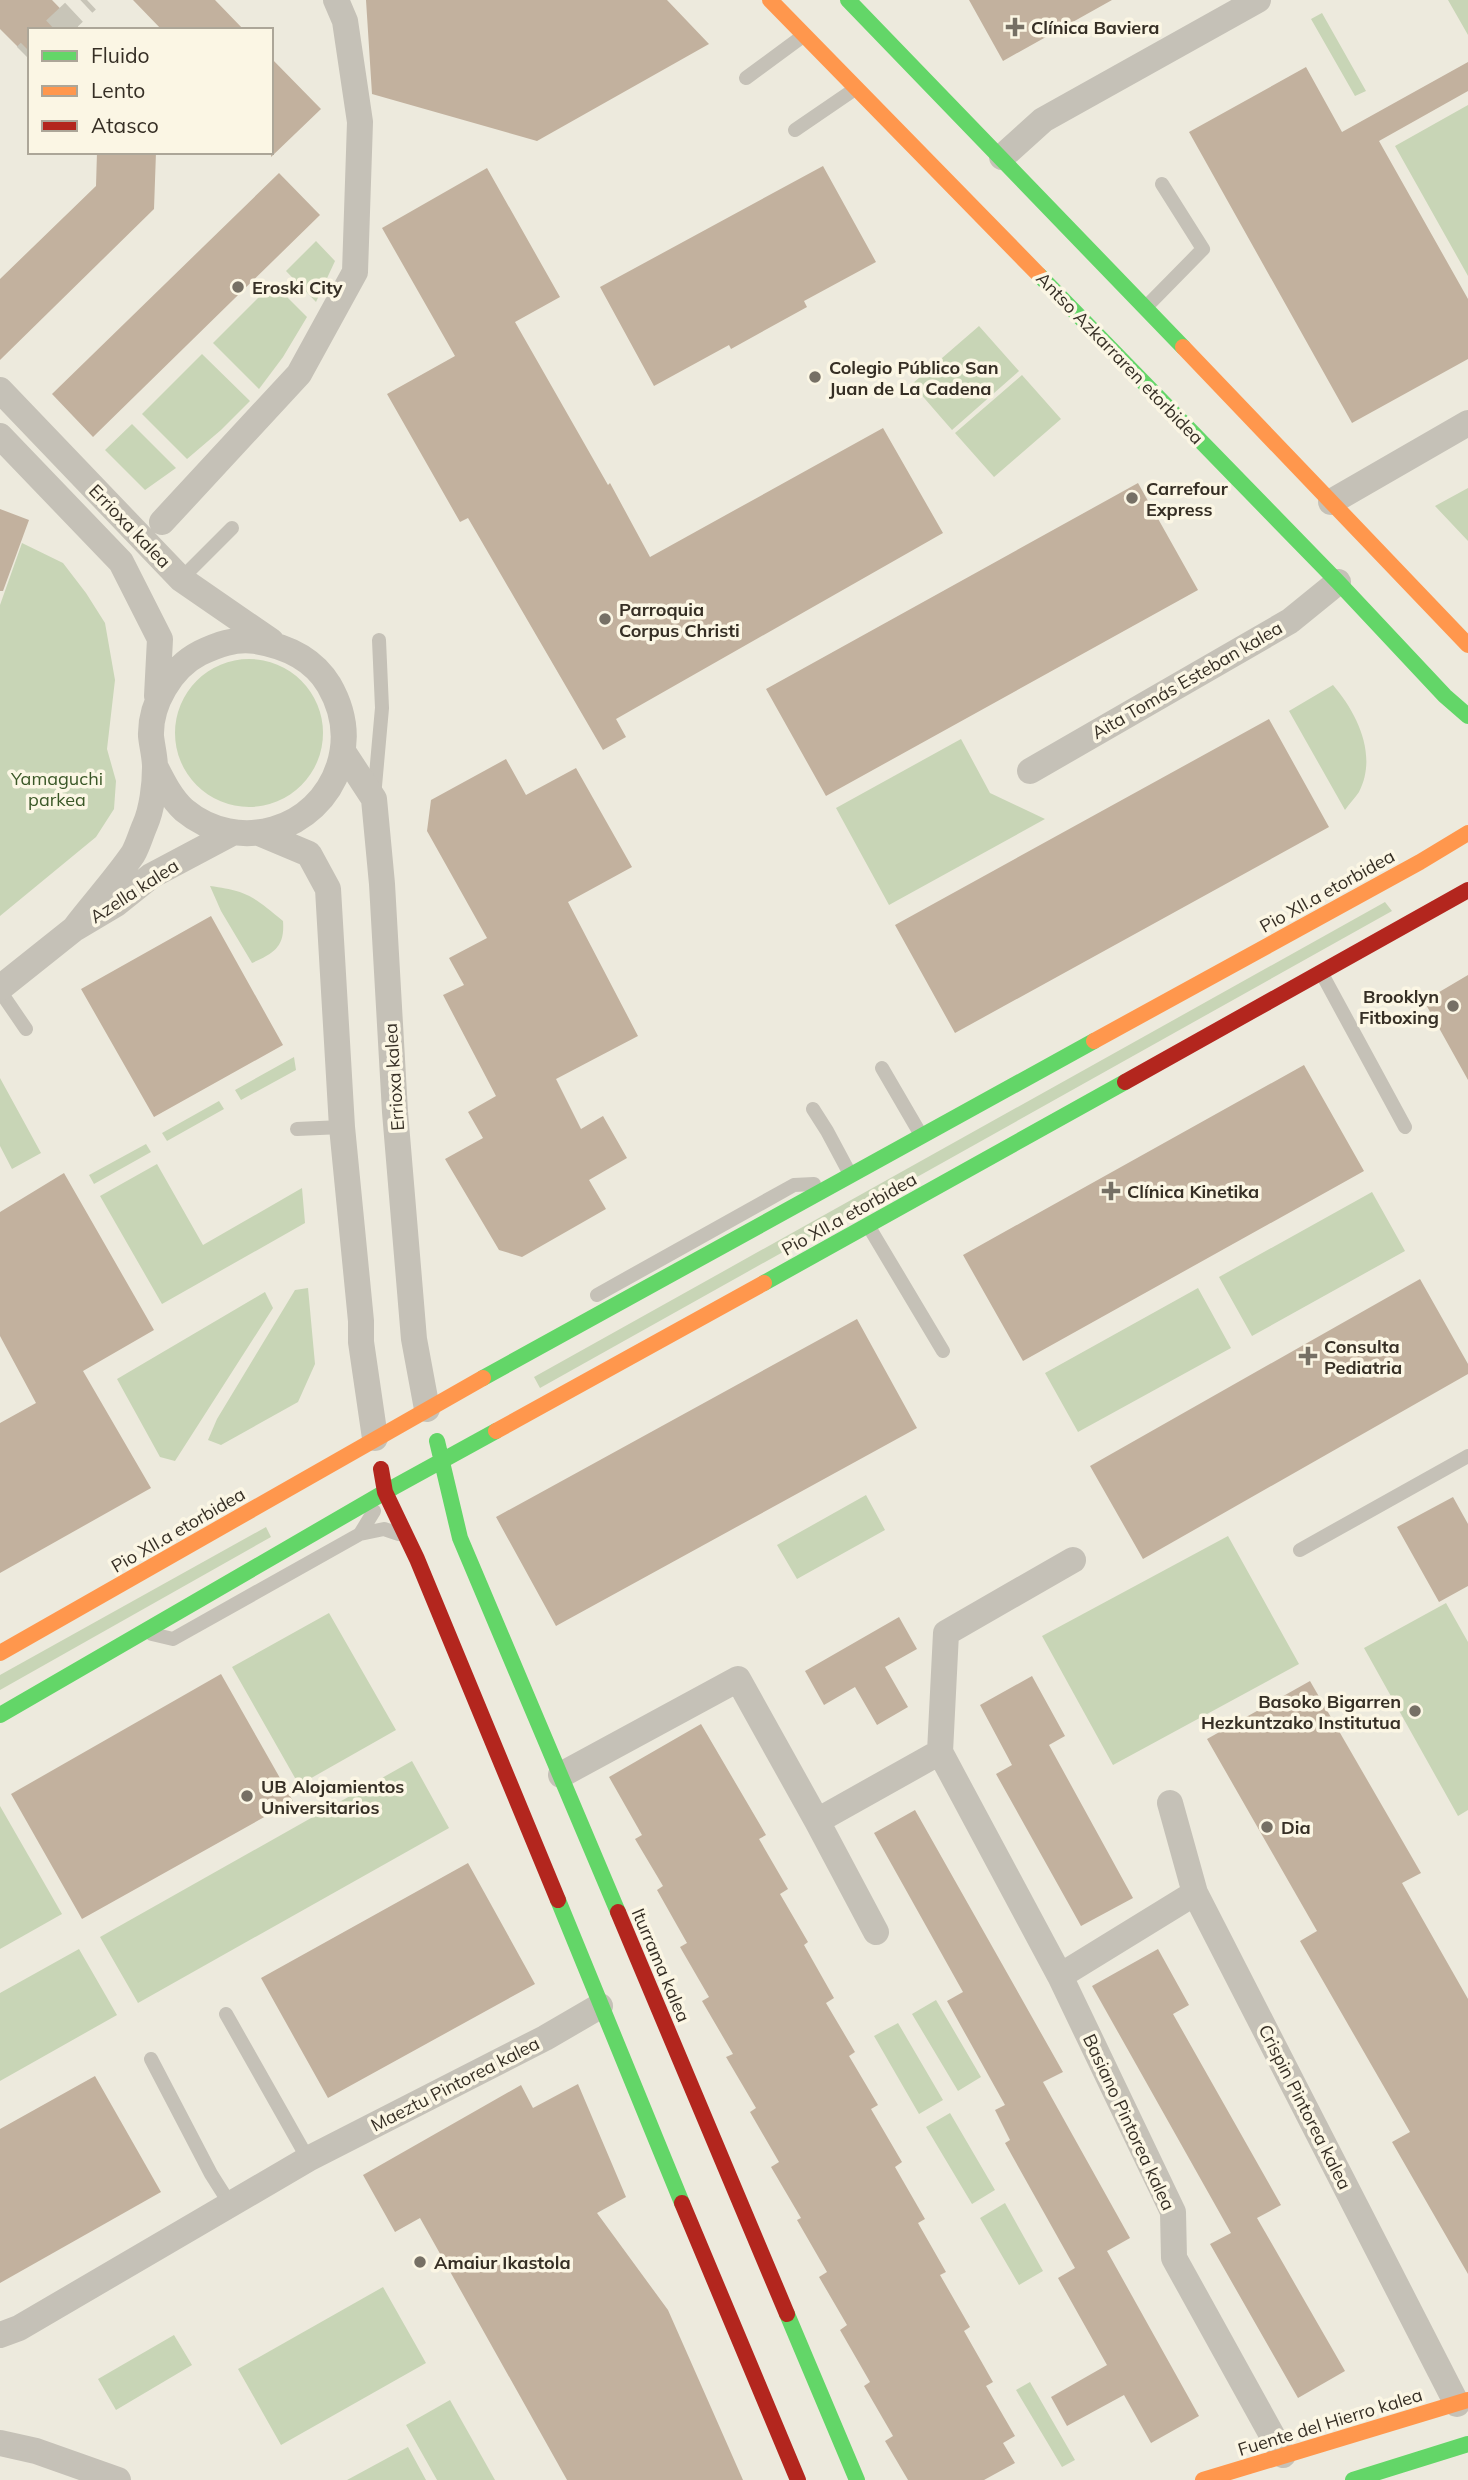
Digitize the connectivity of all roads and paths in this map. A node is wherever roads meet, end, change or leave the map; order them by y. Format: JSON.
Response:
{"nodes":[{"id":1,"x":336,"y":0,"type":"edge"},
{"id":2,"x":770,"y":0,"type":"edge"},
{"id":3,"x":848,"y":0,"type":"edge"},
{"id":4,"x":1258,"y":0,"type":"edge"},
{"id":5,"x":804,"y":36,"type":"junction"},
{"id":6,"x":746,"y":78,"type":"dead end"},
{"id":7,"x":856,"y":89,"type":"junction"},
{"id":8,"x":795,"y":130,"type":"dead end"},
{"id":9,"x":1002,"y":157,"type":"junction"},
{"id":10,"x":1162,"y":184,"type":"dead end"},
{"id":11,"x":1146,"y":307,"type":"junction"},
{"id":12,"x":0,"y":390,"type":"edge"},
{"id":13,"x":1468,"y":423,"type":"edge"},
{"id":14,"x":0,"y":436,"type":"edge"},
{"id":15,"x":1331,"y":502,"type":"junction"},
{"id":16,"x":162,"y":522,"type":"dead end"},
{"id":17,"x":232,"y":528,"type":"dead end"},
{"id":18,"x":181,"y":579,"type":"junction"},
{"id":19,"x":1338,"y":582,"type":"junction"},
{"id":20,"x":379,"y":640,"type":"dead end"},
{"id":21,"x":275,"y":644,"type":"junction"},
{"id":22,"x":1468,"y":645,"type":"edge"},
{"id":23,"x":157,"y":701,"type":"junction"},
{"id":24,"x":1468,"y":716,"type":"edge"},
{"id":25,"x":344,"y":753,"type":"junction"},
{"id":26,"x":155,"y":766,"type":"junction"},
{"id":27,"x":1030,"y":771,"type":"dead end"},
{"id":28,"x":374,"y":799,"type":"junction"},
{"id":29,"x":232,"y":833,"type":"junction"},
{"id":30,"x":259,"y":833,"type":"junction"},
{"id":31,"x":1468,"y":833,"type":"edge"},
{"id":32,"x":1468,"y":890,"type":"edge"},
{"id":33,"x":74,"y":929,"type":"junction"},
{"id":34,"x":1322,"y":973,"type":"junction"},
{"id":35,"x":0,"y":989,"type":"edge"},
{"id":36,"x":1274,"y":1000,"type":"junction"},
{"id":37,"x":1298,"y":1005,"type":"dead end"},
{"id":38,"x":26,"y":1030,"type":"dead end"},
{"id":39,"x":882,"y":1068,"type":"dead end"},
{"id":40,"x":813,"y":1109,"type":"dead end"},
{"id":41,"x":342,"y":1127,"type":"junction"},
{"id":42,"x":1405,"y":1127,"type":"dead end"},
{"id":43,"x":297,"y":1129,"type":"dead end"},
{"id":44,"x":922,"y":1136,"type":"junction"},
{"id":45,"x":844,"y":1180,"type":"junction"},
{"id":46,"x":868,"y":1226,"type":"junction"},
{"id":47,"x":579,"y":1305,"type":"dead end"},
{"id":48,"x":943,"y":1351,"type":"dead end"},
{"id":49,"x":467,"y":1367,"type":"dead end"},
{"id":50,"x":437,"y":1404,"type":"junction"},
{"id":51,"x":375,"y":1438,"type":"junction"},
{"id":52,"x":1468,"y":1456,"type":"edge"},
{"id":53,"x":443,"y":1461,"type":"junction"},
{"id":54,"x":385,"y":1492,"type":"junction"},
{"id":55,"x":360,"y":1534,"type":"junction"},
{"id":56,"x":405,"y":1536,"type":"junction"},
{"id":57,"x":1300,"y":1550,"type":"dead end"},
{"id":58,"x":1073,"y":1560,"type":"dead end"},
{"id":59,"x":144,"y":1633,"type":"junction"},
{"id":60,"x":0,"y":1653,"type":"edge"},
{"id":61,"x":0,"y":1715,"type":"edge"},
{"id":62,"x":940,"y":1752,"type":"junction"},
{"id":63,"x":561,"y":1775,"type":"junction"},
{"id":64,"x":1170,"y":1803,"type":"dead end"},
{"id":65,"x":817,"y":1821,"type":"junction"},
{"id":66,"x":1195,"y":1894,"type":"junction"},
{"id":67,"x":876,"y":1932,"type":"dead end"},
{"id":68,"x":1060,"y":1976,"type":"junction"},
{"id":69,"x":600,"y":2006,"type":"junction"},
{"id":70,"x":226,"y":2014,"type":"dead end"},
{"id":71,"x":151,"y":2059,"type":"dead end"},
{"id":72,"x":308,"y":2159,"type":"junction"},
{"id":73,"x":230,"y":2204,"type":"junction"},
{"id":74,"x":1,"y":2336,"type":"edge"},
{"id":75,"x":1462,"y":2402,"type":"edge"},
{"id":76,"x":0,"y":2443,"type":"edge"},
{"id":77,"x":1468,"y":2444,"type":"edge"},
{"id":78,"x":1283,"y":2455,"type":"junction"},
{"id":79,"x":118,"y":2480,"type":"edge"},
{"id":80,"x":798,"y":2480,"type":"edge"},
{"id":81,"x":857,"y":2480,"type":"edge"},
{"id":82,"x":1202,"y":2480,"type":"edge"},
{"id":83,"x":1353,"y":2480,"type":"edge"}],
"edges":[{"from":1,"to":16,"type":"street"},
{"from":2,"to":5,"type":"street","name":"Antso Azkarraren etorbidea"},
{"from":3,"to":9,"type":"street"},
{"from":4,"to":9,"type":"street"},
{"from":5,"to":6,"type":"lane"},
{"from":5,"to":7,"type":"street","name":"Antso Azkarraren etorbidea"},
{"from":7,"to":8,"type":"lane"},
{"from":7,"to":19,"type":"street","name":"Antso Azkarraren etorbidea"},
{"from":9,"to":11,"type":"street"},
{"from":10,"to":11,"type":"lane"},
{"from":11,"to":15,"type":"street"},
{"from":12,"to":18,"type":"street","name":"Errioxa kalea"},
{"from":13,"to":15,"type":"street"},
{"from":14,"to":23,"type":"street","name":"Errioxa kalea"},
{"from":15,"to":22,"type":"street"},
{"from":17,"to":18,"type":"lane"},
{"from":18,"to":21,"type":"street","name":"Errioxa kalea"},
{"from":19,"to":24,"type":"street","name":"Antso Azkarraren etorbidea"},
{"from":19,"to":27,"type":"street","name":"Aita Tomás Esteban kalea"},
{"from":20,"to":28,"type":"lane"},
{"from":21,"to":23,"type":"street"},
{"from":21,"to":25,"type":"street"},
{"from":23,"to":26,"type":"street"},
{"from":25,"to":28,"type":"street","name":"Errioxa kalea"},
{"from":25,"to":30,"type":"street"},
{"from":26,"to":29,"type":"street"},
{"from":26,"to":33,"type":"street","name":"Azella kalea"},
{"from":28,"to":50,"type":"street","name":"Errioxa kalea"},
{"from":29,"to":30,"type":"street"},
{"from":29,"to":33,"type":"street","name":"Azella kalea"},
{"from":30,"to":41,"type":"street"},
{"from":31,"to":44,"type":"street","name":"Pio XII.a etorbidea"},
{"from":32,"to":34,"type":"street","name":"Pio XII.a etorbidea"},
{"from":33,"to":35,"type":"street","name":"Azella kalea"},
{"from":34,"to":36,"type":"street","name":"Pio XII.a etorbidea"},
{"from":34,"to":42,"type":"lane"},
{"from":35,"to":38,"type":"lane"},
{"from":36,"to":37,"type":"lane"},
{"from":36,"to":46,"type":"street","name":"Pio XII.a etorbidea"},
{"from":39,"to":44,"type":"lane"},
{"from":40,"to":45,"type":"lane"},
{"from":41,"to":43,"type":"lane"},
{"from":41,"to":51,"type":"street"},
{"from":44,"to":45,"type":"street","name":"Pio XII.a etorbidea"},
{"from":45,"to":47,"type":"lane","name":"Pio XII.a etorbidea"},
{"from":45,"to":50,"type":"street","name":"Pio XII.a etorbidea"},
{"from":46,"to":48,"type":"lane"},
{"from":46,"to":53,"type":"street","name":"Pio XII.a etorbidea"},
{"from":49,"to":50,"type":"lane","name":"Pio XII.a etorbidea"},
{"from":50,"to":51,"type":"street","name":"Pio XII.a etorbidea"},
{"from":50,"to":53,"type":"street"},
{"from":51,"to":54,"type":"street"},
{"from":51,"to":60,"type":"street","name":"Pio XII.a etorbidea"},
{"from":52,"to":57,"type":"lane"},
{"from":53,"to":54,"type":"street","name":"Pio XII.a etorbidea"},
{"from":53,"to":63,"type":"street","name":"Iturrama kalea"},
{"from":54,"to":55,"type":"lane"},
{"from":54,"to":56,"type":"street"},
{"from":54,"to":59,"type":"street","name":"Pio XII.a etorbidea"},
{"from":55,"to":56,"type":"lane"},
{"from":55,"to":59,"type":"lane"},
{"from":56,"to":69,"type":"street"},
{"from":58,"to":62,"type":"street"},
{"from":59,"to":61,"type":"street","name":"Pio XII.a etorbidea"},
{"from":62,"to":65,"type":"street"},
{"from":62,"to":68,"type":"street","name":"Basiano Pintorea kalea"},
{"from":63,"to":65,"type":"street"},
{"from":63,"to":81,"type":"street","name":"Iturrama kalea"},
{"from":64,"to":66,"type":"street","name":"Crispin Pintorea kalea"},
{"from":65,"to":67,"type":"street"},
{"from":66,"to":68,"type":"street"},
{"from":66,"to":75,"type":"street","name":"Crispin Pintorea kalea"},
{"from":68,"to":78,"type":"street","name":"Basiano Pintorea kalea"},
{"from":69,"to":72,"type":"street","name":"Maeztu Pintorea kalea"},
{"from":69,"to":80,"type":"street"},
{"from":70,"to":72,"type":"lane"},
{"from":71,"to":73,"type":"lane"},
{"from":72,"to":73,"type":"street","name":"Maeztu Pintorea kalea"},
{"from":73,"to":74,"type":"street","name":"Maeztu Pintorea kalea"},
{"from":75,"to":78,"type":"street","name":"Fuente del Hierro kalea"},
{"from":76,"to":79,"type":"street"},
{"from":77,"to":83,"type":"street"},
{"from":78,"to":82,"type":"street","name":"Fuente del Hierro kalea"}]}
